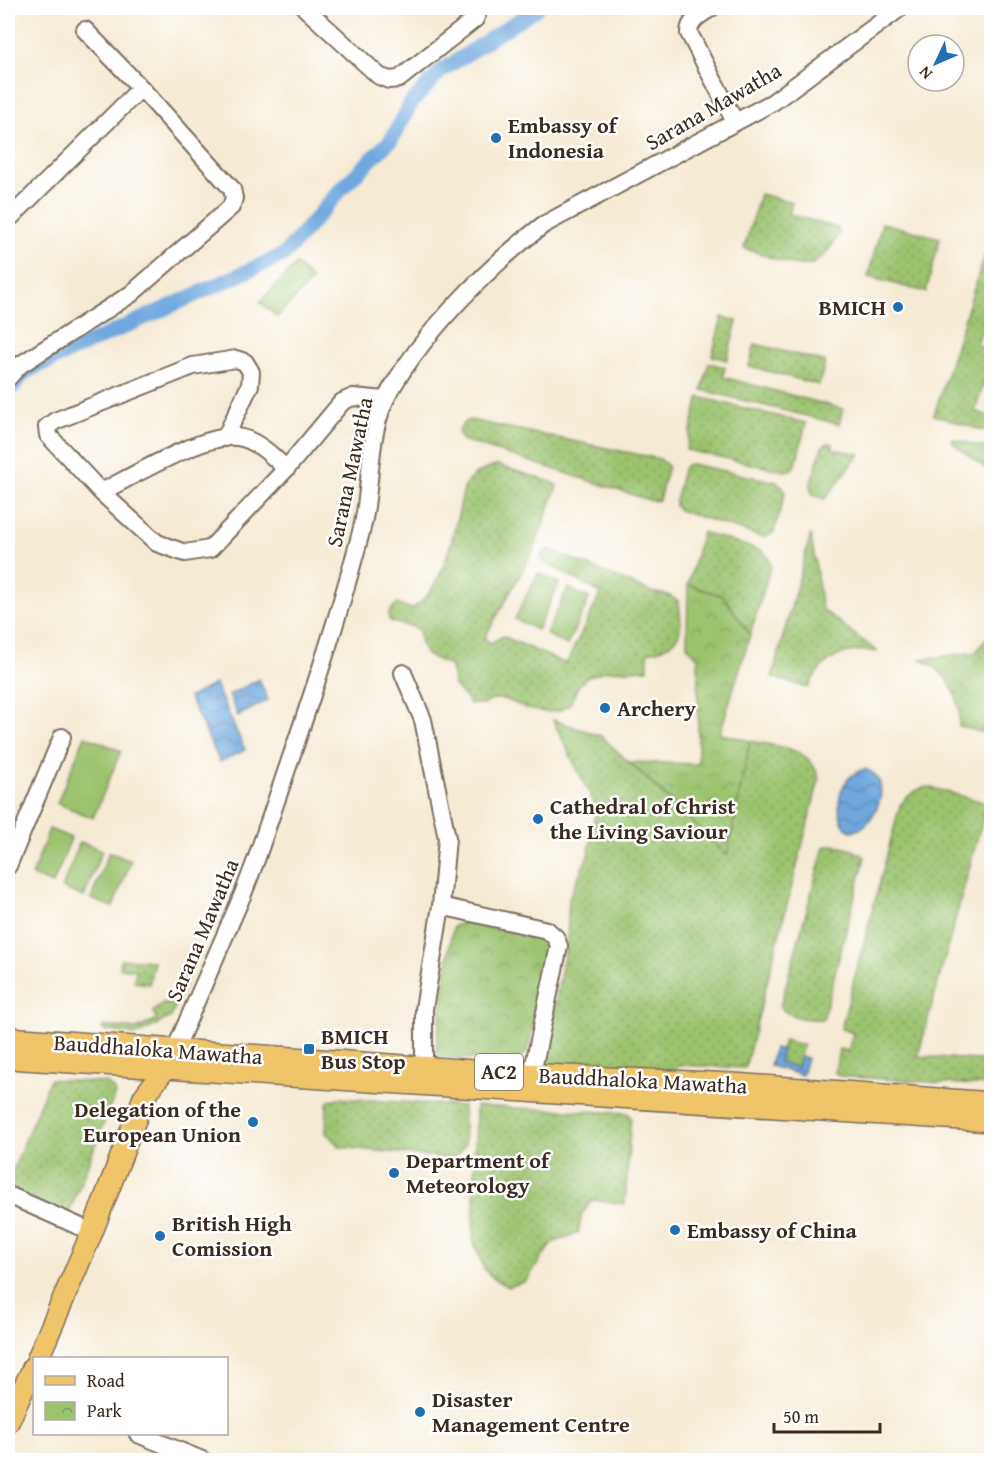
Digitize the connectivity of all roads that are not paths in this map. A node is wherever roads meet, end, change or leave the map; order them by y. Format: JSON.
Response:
{"nodes":[{"id":1,"x":305,"y":8,"type":"edge"},
{"id":2,"x":475,"y":8,"type":"edge"},
{"id":3,"x":711,"y":8,"type":"edge"},
{"id":4,"x":888,"y":11,"type":"edge"},
{"id":5,"x":85,"y":30,"type":"dead end"},
{"id":6,"x":141,"y":88,"type":"junction"},
{"id":7,"x":735,"y":122,"type":"junction"},
{"id":8,"x":8,"y":220,"type":"edge"},
{"id":9,"x":8,"y":378,"type":"edge"},
{"id":10,"x":385,"y":400,"type":"junction"},
{"id":11,"x":225,"y":438,"type":"junction"},
{"id":12,"x":286,"y":469,"type":"junction"},
{"id":13,"x":101,"y":492,"type":"junction"},
{"id":14,"x":403,"y":674,"type":"dead end"},
{"id":15,"x":62,"y":737,"type":"dead end"},
{"id":16,"x":8,"y":866,"type":"edge"},
{"id":17,"x":441,"y":906,"type":"junction"},
{"id":18,"x":8,"y":1038,"type":"edge"},
{"id":19,"x":8,"y":1058,"type":"edge"},
{"id":20,"x":171,"y":1059,"type":"junction"},
{"id":21,"x":424,"y":1067,"type":"junction"},
{"id":22,"x":532,"y":1083,"type":"junction"},
{"id":23,"x":992,"y":1103,"type":"edge"},
{"id":24,"x":992,"y":1121,"type":"edge"},
{"id":25,"x":8,"y":1196,"type":"edge"},
{"id":26,"x":92,"y":1232,"type":"junction"},
{"id":27,"x":39,"y":1357,"type":"edge"},
{"id":28,"x":33,"y":1372,"type":"edge"},
{"id":29,"x":30,"y":1389,"type":"edge"},
{"id":30,"x":8,"y":1422,"type":"edge"},
{"id":31,"x":140,"y":1435,"type":"edge"},
{"id":32,"x":202,"y":1461,"type":"edge"}],
"edges":[{"from":1,"to":2,"type":"street"},
{"from":3,"to":7,"type":"street"},
{"from":4,"to":7,"type":"street","name":"Sarana Mawatha"},
{"from":5,"to":6,"type":"street"},
{"from":6,"to":8,"type":"street"},
{"from":6,"to":9,"type":"street"},
{"from":7,"to":10,"type":"street","name":"Sarana Mawatha"},
{"from":10,"to":12,"type":"street"},
{"from":10,"to":20,"type":"street","name":"Sarana Mawatha"},
{"from":11,"to":12,"type":"street"},
{"from":11,"to":13,"type":"street"},
{"from":11,"to":13,"type":"street"},
{"from":12,"to":13,"type":"street"},
{"from":14,"to":17,"type":"street"},
{"from":15,"to":16,"type":"street"},
{"from":17,"to":21,"type":"street"},
{"from":17,"to":22,"type":"street"},
{"from":18,"to":20,"type":"main road","name":"Bauddhaloka Mawatha","number":"AC2"},
{"from":19,"to":20,"type":"main road","name":"Bauddhaloka Mawatha","number":"AC2"},
{"from":20,"to":21,"type":"main road","name":"Bauddhaloka Mawatha","number":"AC2"},
{"from":20,"to":22,"type":"main road","name":"Bauddhaloka Mawatha","number":"AC2"},
{"from":20,"to":26,"type":"main road"},
{"from":21,"to":22,"type":"main road","name":"Bauddhaloka Mawatha","number":"AC2"},
{"from":22,"to":23,"type":"main road","name":"Bauddhaloka Mawatha","number":"AC2"},
{"from":22,"to":24,"type":"main road","name":"Bauddhaloka Mawatha","number":"AC2"},
{"from":25,"to":26,"type":"street"},
{"from":26,"to":27,"type":"main road"},
{"from":28,"to":29,"type":"main road"},
{"from":29,"to":30,"type":"main road"},
{"from":31,"to":32,"type":"street"}]}
